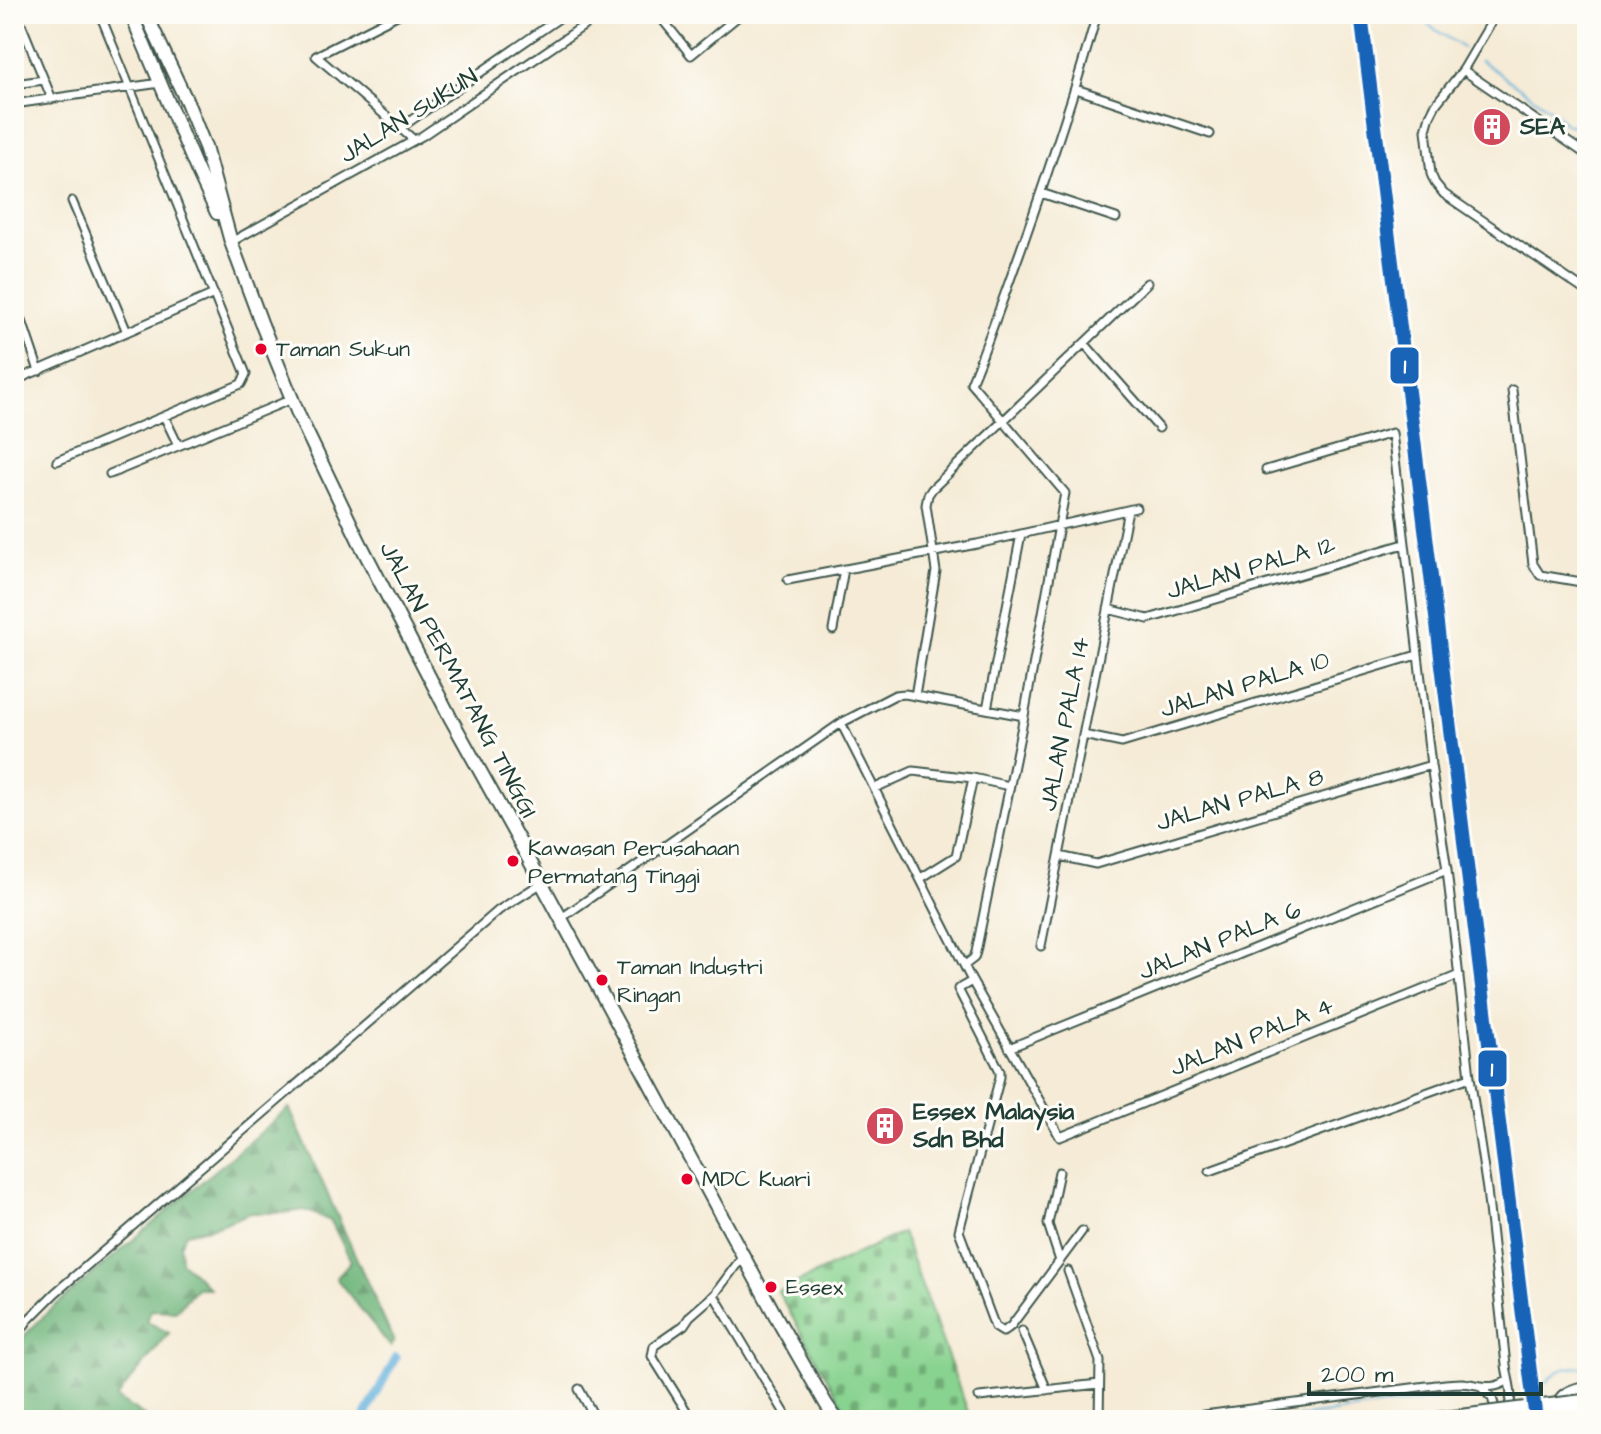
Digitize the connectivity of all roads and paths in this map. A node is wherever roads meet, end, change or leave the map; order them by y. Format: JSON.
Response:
{"nodes":[{"id":1,"x":17,"y":14,"type":"edge"},
{"id":2,"x":100,"y":14,"type":"edge"},
{"id":3,"x":131,"y":14,"type":"edge"},
{"id":4,"x":146,"y":14,"type":"edge"},
{"id":5,"x":399,"y":14,"type":"edge"},
{"id":6,"x":565,"y":14,"type":"edge"},
{"id":7,"x":601,"y":14,"type":"edge"},
{"id":8,"x":658,"y":14,"type":"edge"},
{"id":9,"x":741,"y":14,"type":"edge"},
{"id":10,"x":1097,"y":14,"type":"edge"},
{"id":11,"x":1496,"y":14,"type":"edge"},
{"id":12,"x":1463,"y":70,"type":"junction"},
{"id":13,"x":44,"y":80,"type":"junction"},
{"id":14,"x":160,"y":83,"type":"junction"},
{"id":15,"x":14,"y":84,"type":"edge"},
{"id":16,"x":131,"y":87,"type":"junction"},
{"id":17,"x":1076,"y":89,"type":"junction"},
{"id":18,"x":52,"y":99,"type":"junction"},
{"id":19,"x":187,"y":102,"type":"junction"},
{"id":20,"x":14,"y":104,"type":"edge"},
{"id":21,"x":400,"y":128,"type":"junction"},
{"id":22,"x":1210,"y":134,"type":"dead end"},
{"id":23,"x":414,"y":140,"type":"junction"},
{"id":24,"x":1587,"y":155,"type":"edge"},
{"id":25,"x":1041,"y":193,"type":"junction"},
{"id":26,"x":72,"y":201,"type":"dead end"},
{"id":27,"x":1116,"y":218,"type":"dead end"},
{"id":28,"x":231,"y":242,"type":"junction"},
{"id":29,"x":1147,"y":283,"type":"dead end"},
{"id":30,"x":1587,"y":292,"type":"edge"},
{"id":31,"x":214,"y":294,"type":"junction"},
{"id":32,"x":14,"y":297,"type":"edge"},
{"id":33,"x":127,"y":332,"type":"junction"},
{"id":34,"x":1084,"y":343,"type":"junction"},
{"id":35,"x":39,"y":371,"type":"junction"},
{"id":36,"x":14,"y":381,"type":"edge"},
{"id":37,"x":1512,"y":390,"type":"dead end"},
{"id":38,"x":292,"y":399,"type":"junction"},
{"id":39,"x":164,"y":416,"type":"junction"},
{"id":40,"x":1003,"y":421,"type":"junction"},
{"id":41,"x":1159,"y":428,"type":"dead end"},
{"id":42,"x":178,"y":445,"type":"junction"},
{"id":43,"x":57,"y":461,"type":"dead end"},
{"id":44,"x":1266,"y":470,"type":"dead end"},
{"id":45,"x":110,"y":474,"type":"dead end"},
{"id":46,"x":1060,"y":525,"type":"junction"},
{"id":47,"x":1021,"y":534,"type":"junction"},
{"id":48,"x":1404,"y":544,"type":"junction"},
{"id":49,"x":934,"y":552,"type":"junction"},
{"id":50,"x":844,"y":569,"type":"junction"},
{"id":51,"x":788,"y":580,"type":"dead end"},
{"id":52,"x":1587,"y":583,"type":"edge"},
{"id":53,"x":1108,"y":609,"type":"junction"},
{"id":54,"x":833,"y":630,"type":"dead end"},
{"id":55,"x":1417,"y":655,"type":"junction"},
{"id":56,"x":915,"y":696,"type":"junction"},
{"id":57,"x":987,"y":709,"type":"junction"},
{"id":58,"x":1024,"y":716,"type":"junction"},
{"id":59,"x":841,"y":723,"type":"junction"},
{"id":60,"x":1083,"y":735,"type":"junction"},
{"id":61,"x":1431,"y":765,"type":"junction"},
{"id":62,"x":973,"y":778,"type":"junction"},
{"id":63,"x":1009,"y":786,"type":"junction"},
{"id":64,"x":875,"y":788,"type":"junction"},
{"id":65,"x":1059,"y":856,"type":"junction"},
{"id":66,"x":1447,"y":870,"type":"junction"},
{"id":67,"x":921,"y":878,"type":"junction"},
{"id":68,"x":542,"y":883,"type":"junction"},
{"id":69,"x":560,"y":919,"type":"junction"},
{"id":70,"x":1041,"y":946,"type":"dead end"},
{"id":71,"x":965,"y":965,"type":"junction"},
{"id":72,"x":1459,"y":975,"type":"junction"},
{"id":73,"x":972,"y":981,"type":"junction"},
{"id":74,"x":1009,"y":1048,"type":"junction"},
{"id":75,"x":1470,"y":1077,"type":"junction"},
{"id":76,"x":1210,"y":1171,"type":"dead end"},
{"id":77,"x":1059,"y":1172,"type":"dead end"},
{"id":78,"x":1082,"y":1231,"type":"dead end"},
{"id":79,"x":744,"y":1255,"type":"junction"},
{"id":80,"x":1060,"y":1261,"type":"junction"},
{"id":81,"x":1068,"y":1271,"type":"dead end"},
{"id":82,"x":714,"y":1295,"type":"junction"},
{"id":83,"x":1022,"y":1331,"type":"dead end"},
{"id":84,"x":14,"y":1340,"type":"edge"},
{"id":85,"x":1508,"y":1380,"type":"junction"},
{"id":86,"x":1099,"y":1384,"type":"junction"},
{"id":87,"x":1481,"y":1387,"type":"junction"},
{"id":88,"x":1587,"y":1387,"type":"edge"},
{"id":89,"x":579,"y":1389,"type":"dead end"},
{"id":90,"x":1047,"y":1390,"type":"junction"},
{"id":91,"x":979,"y":1397,"type":"dead end"},
{"id":92,"x":1492,"y":1398,"type":"junction"},
{"id":93,"x":1587,"y":1400,"type":"edge"},
{"id":94,"x":1587,"y":1410,"type":"edge"},
{"id":95,"x":1175,"y":1419,"type":"edge"},
{"id":96,"x":596,"y":1420,"type":"edge"},
{"id":97,"x":692,"y":1420,"type":"edge"},
{"id":98,"x":789,"y":1420,"type":"edge"},
{"id":99,"x":837,"y":1420,"type":"edge"},
{"id":100,"x":1099,"y":1420,"type":"edge"},
{"id":101,"x":1165,"y":1420,"type":"edge"},
{"id":102,"x":1424,"y":1420,"type":"edge"},
{"id":103,"x":1497,"y":1420,"type":"edge"},
{"id":104,"x":1504,"y":1420,"type":"edge"},
{"id":105,"x":1561,"y":1420,"type":"edge"}],
"edges":[{"from":1,"to":13,"type":"street"},
{"from":2,"to":16,"type":"street"},
{"from":3,"to":14,"type":"highway","name":"JALAN PERMATANG TINGGI"},
{"from":4,"to":19,"type":"highway","name":"JALAN PERMATANG TINGGI"},
{"from":5,"to":21,"type":"street"},
{"from":6,"to":21,"type":"street"},
{"from":7,"to":23,"type":"street","name":"JALAN SUKUN"},
{"from":8,"to":9,"type":"street"},
{"from":10,"to":17,"type":"street"},
{"from":11,"to":12,"type":"street"},
{"from":12,"to":24,"type":"street"},
{"from":12,"to":30,"type":"street"},
{"from":13,"to":15,"type":"street"},
{"from":13,"to":18,"type":"street"},
{"from":14,"to":16,"type":"street"},
{"from":14,"to":19,"type":"highway"},
{"from":14,"to":28,"type":"highway","name":"JALAN PERMATANG TINGGI"},
{"from":16,"to":18,"type":"street"},
{"from":16,"to":31,"type":"street"},
{"from":17,"to":22,"type":"street"},
{"from":17,"to":25,"type":"street"},
{"from":18,"to":20,"type":"street"},
{"from":19,"to":28,"type":"highway","name":"JALAN PERMATANG TINGGI"},
{"from":21,"to":23,"type":"street"},
{"from":23,"to":28,"type":"street","name":"JALAN SUKUN"},
{"from":25,"to":27,"type":"street"},
{"from":25,"to":40,"type":"street"},
{"from":26,"to":33,"type":"street"},
{"from":28,"to":38,"type":"highway","name":"JALAN PERMATANG TINGGI"},
{"from":29,"to":34,"type":"street"},
{"from":31,"to":33,"type":"street"},
{"from":31,"to":39,"type":"street"},
{"from":32,"to":35,"type":"street"},
{"from":33,"to":35,"type":"street"},
{"from":34,"to":40,"type":"street"},
{"from":34,"to":41,"type":"street"},
{"from":35,"to":36,"type":"street"},
{"from":37,"to":52,"type":"street"},
{"from":38,"to":42,"type":"street"},
{"from":38,"to":68,"type":"highway","name":"JALAN PERMATANG TINGGI"},
{"from":39,"to":42,"type":"street"},
{"from":39,"to":43,"type":"street"},
{"from":40,"to":46,"type":"street"},
{"from":40,"to":49,"type":"street"},
{"from":42,"to":45,"type":"street"},
{"from":44,"to":48,"type":"street"},
{"from":46,"to":47,"type":"street"},
{"from":46,"to":53,"type":"street","name":"JALAN PALA 14"},
{"from":46,"to":58,"type":"street"},
{"from":47,"to":49,"type":"street"},
{"from":47,"to":57,"type":"street"},
{"from":48,"to":53,"type":"street","name":"JALAN PALA 12"},
{"from":48,"to":55,"type":"street"},
{"from":49,"to":50,"type":"street"},
{"from":49,"to":56,"type":"street"},
{"from":50,"to":51,"type":"street"},
{"from":50,"to":54,"type":"street"},
{"from":53,"to":60,"type":"street","name":"JALAN PALA 14"},
{"from":55,"to":60,"type":"street","name":"JALAN PALA 10"},
{"from":55,"to":61,"type":"street"},
{"from":56,"to":57,"type":"street"},
{"from":56,"to":59,"type":"street"},
{"from":57,"to":58,"type":"street"},
{"from":58,"to":63,"type":"street"},
{"from":59,"to":64,"type":"street"},
{"from":59,"to":69,"type":"street"},
{"from":60,"to":65,"type":"street","name":"JALAN PALA 14"},
{"from":61,"to":65,"type":"street","name":"JALAN PALA 8"},
{"from":61,"to":66,"type":"street"},
{"from":62,"to":63,"type":"street"},
{"from":62,"to":64,"type":"street"},
{"from":62,"to":67,"type":"street"},
{"from":63,"to":71,"type":"street"},
{"from":64,"to":67,"type":"street"},
{"from":65,"to":70,"type":"street","name":"JALAN PALA 14"},
{"from":66,"to":72,"type":"street"},
{"from":66,"to":74,"type":"street","name":"JALAN PALA 6"},
{"from":67,"to":71,"type":"street"},
{"from":68,"to":69,"type":"highway","name":"JALAN PERMATANG TINGGI"},
{"from":68,"to":84,"type":"street"},
{"from":69,"to":79,"type":"highway","name":"JALAN PERMATANG TINGGI"},
{"from":71,"to":73,"type":"street"},
{"from":72,"to":74,"type":"street","name":"JALAN PALA 4"},
{"from":72,"to":75,"type":"street"},
{"from":73,"to":74,"type":"street"},
{"from":73,"to":80,"type":"street"},
{"from":75,"to":76,"type":"street"},
{"from":75,"to":85,"type":"street"},
{"from":77,"to":80,"type":"street"},
{"from":78,"to":80,"type":"street"},
{"from":79,"to":82,"type":"street"},
{"from":79,"to":99,"type":"highway","name":"JALAN PERMATANG TINGGI"},
{"from":81,"to":86,"type":"street"},
{"from":82,"to":97,"type":"street"},
{"from":82,"to":98,"type":"street"},
{"from":83,"to":90,"type":"street"},
{"from":85,"to":87,"type":"street"},
{"from":85,"to":92,"type":"street"},
{"from":85,"to":103,"type":"street"},
{"from":86,"to":90,"type":"street"},
{"from":86,"to":100,"type":"street"},
{"from":87,"to":92,"type":"street"},
{"from":87,"to":95,"type":"street"},
{"from":88,"to":105,"type":"main road"},
{"from":89,"to":96,"type":"street"},
{"from":90,"to":91,"type":"street"},
{"from":92,"to":103,"type":"street"},
{"from":93,"to":102,"type":"main road","bridge":true},
{"from":94,"to":104,"type":"main road","bridge":true},
{"from":95,"to":101,"type":"street"}]}
